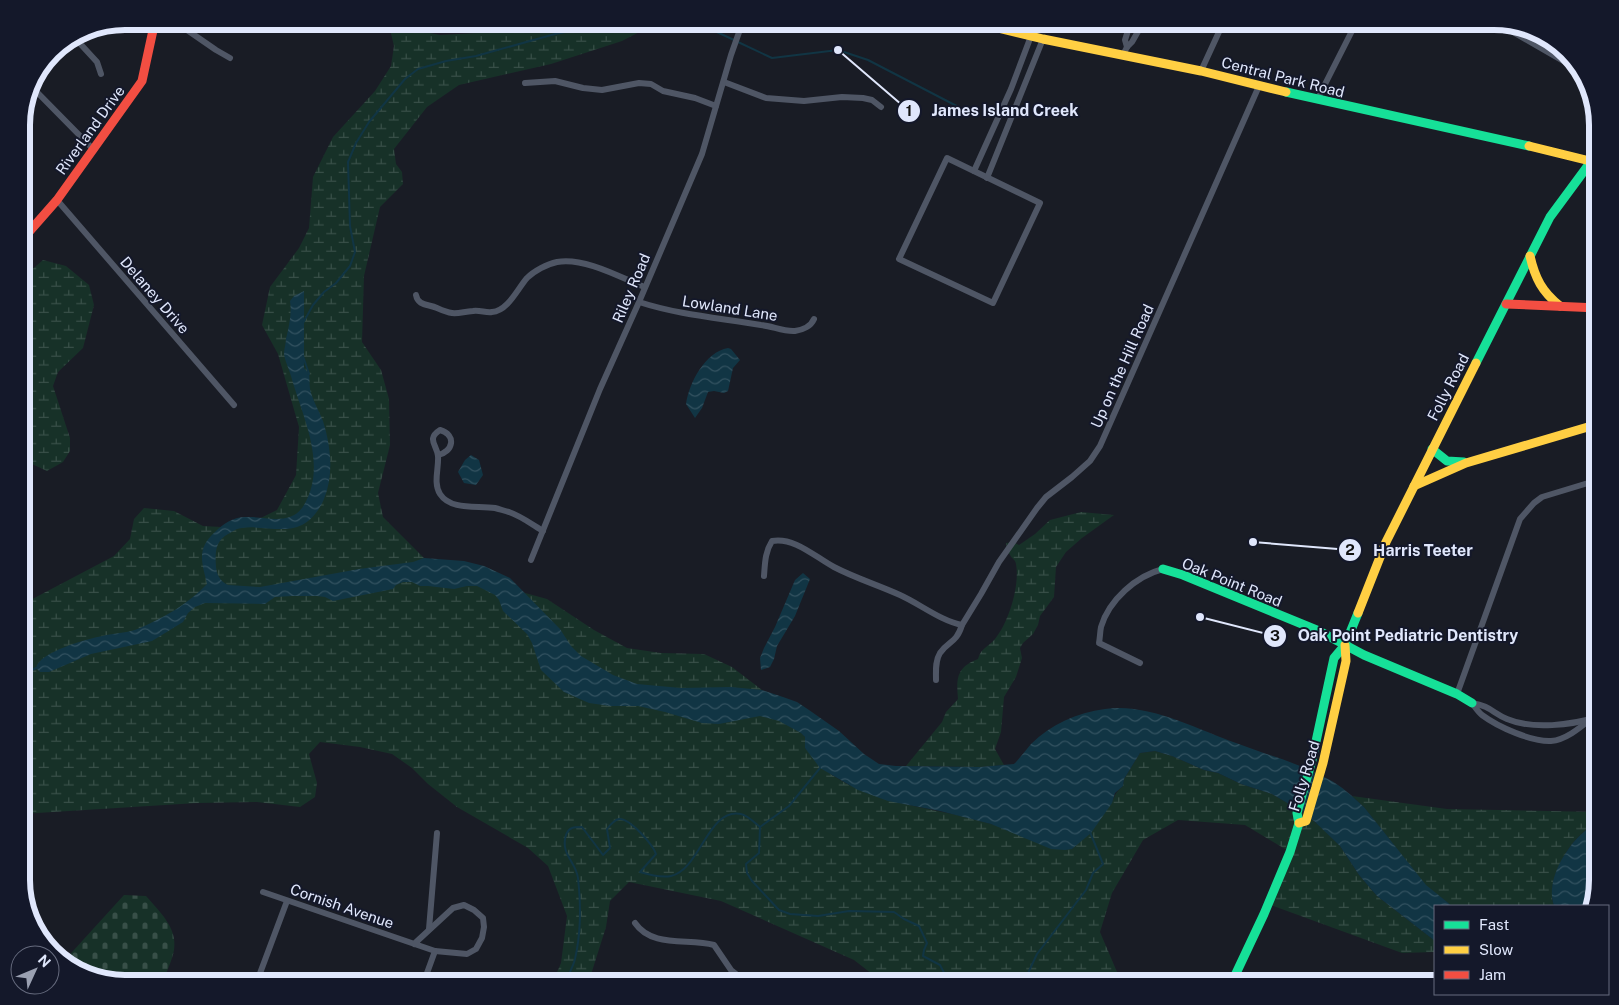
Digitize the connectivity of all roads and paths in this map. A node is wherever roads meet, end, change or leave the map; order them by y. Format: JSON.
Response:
{"nodes":[{"id":1,"x":153,"y":30,"type":"edge"},
{"id":2,"x":187,"y":30,"type":"edge"},
{"id":3,"x":740,"y":30,"type":"edge"},
{"id":4,"x":1006,"y":30,"type":"edge"},
{"id":5,"x":1128,"y":30,"type":"edge"},
{"id":6,"x":1139,"y":30,"type":"edge"},
{"id":7,"x":1220,"y":30,"type":"edge"},
{"id":8,"x":1352,"y":30,"type":"edge"},
{"id":9,"x":1513,"y":32,"type":"edge"},
{"id":10,"x":1031,"y":36,"type":"junction"},
{"id":11,"x":1043,"y":39,"type":"junction"},
{"id":12,"x":80,"y":42,"type":"edge"},
{"id":13,"x":1125,"y":51,"type":"junction"},
{"id":14,"x":230,"y":58,"type":"dead end"},
{"id":15,"x":1564,"y":62,"type":"edge"},
{"id":16,"x":1201,"y":71,"type":"junction"},
{"id":17,"x":101,"y":74,"type":"dead end"},
{"id":18,"x":724,"y":82,"type":"junction"},
{"id":19,"x":525,"y":83,"type":"dead end"},
{"id":20,"x":1259,"y":86,"type":"junction"},
{"id":21,"x":36,"y":91,"type":"edge"},
{"id":22,"x":1317,"y":100,"type":"junction"},
{"id":23,"x":716,"y":106,"type":"junction"},
{"id":24,"x":881,"y":108,"type":"dead end"},
{"id":25,"x":94,"y":150,"type":"junction"},
{"id":26,"x":1589,"y":160,"type":"edge"},
{"id":27,"x":1589,"y":167,"type":"edge"},
{"id":28,"x":974,"y":172,"type":"junction"},
{"id":29,"x":987,"y":178,"type":"junction"},
{"id":30,"x":57,"y":200,"type":"junction"},
{"id":31,"x":30,"y":232,"type":"edge"},
{"id":32,"x":1530,"y":256,"type":"junction"},
{"id":33,"x":644,"y":287,"type":"junction"},
{"id":34,"x":416,"y":295,"type":"dead end"},
{"id":35,"x":639,"y":302,"type":"junction"},
{"id":36,"x":1506,"y":304,"type":"junction"},
{"id":37,"x":1560,"y":306,"type":"junction"},
{"id":38,"x":1589,"y":308,"type":"edge"},
{"id":39,"x":814,"y":320,"type":"dead end"},
{"id":40,"x":234,"y":405,"type":"dead end"},
{"id":41,"x":1589,"y":427,"type":"edge"},
{"id":42,"x":1432,"y":449,"type":"junction"},
{"id":43,"x":438,"y":455,"type":"dead end"},
{"id":44,"x":1470,"y":462,"type":"junction"},
{"id":45,"x":1589,"y":483,"type":"edge"},
{"id":46,"x":1414,"y":486,"type":"junction"},
{"id":47,"x":543,"y":531,"type":"junction"},
{"id":48,"x":531,"y":560,"type":"dead end"},
{"id":49,"x":1163,"y":569,"type":"joint"},
{"id":50,"x":764,"y":576,"type":"dead end"},
{"id":51,"x":962,"y":625,"type":"junction"},
{"id":52,"x":1345,"y":645,"type":"junction"},
{"id":53,"x":1140,"y":663,"type":"dead end"},
{"id":54,"x":936,"y":680,"type":"dead end"},
{"id":55,"x":1457,"y":694,"type":"junction"},
{"id":56,"x":1472,"y":703,"type":"junction"},
{"id":57,"x":1589,"y":718,"type":"edge"},
{"id":58,"x":1589,"y":721,"type":"edge"},
{"id":59,"x":1299,"y":823,"type":"junction"},
{"id":60,"x":437,"y":833,"type":"dead end"},
{"id":61,"x":263,"y":892,"type":"dead end"},
{"id":62,"x":287,"y":901,"type":"junction"},
{"id":63,"x":635,"y":923,"type":"dead end"},
{"id":64,"x":429,"y":928,"type":"junction"},
{"id":65,"x":414,"y":944,"type":"junction"},
{"id":66,"x":435,"y":951,"type":"junction"},
{"id":67,"x":259,"y":975,"type":"edge"},
{"id":68,"x":426,"y":975,"type":"edge"},
{"id":69,"x":737,"y":975,"type":"edge"},
{"id":70,"x":1235,"y":975,"type":"edge"}],
"edges":[{"from":1,"to":25,"type":"main road","name":"Riverland Drive"},
{"from":2,"to":14,"type":"street"},
{"from":3,"to":18,"type":"street","name":"Riley Road"},
{"from":4,"to":10,"type":"main road","name":"Central Park Road"},
{"from":5,"to":13,"type":"street"},
{"from":6,"to":13,"type":"street"},
{"from":7,"to":16,"type":"street"},
{"from":8,"to":22,"type":"street"},
{"from":9,"to":15,"type":"street"},
{"from":10,"to":11,"type":"main road","name":"Central Park Road"},
{"from":10,"to":28,"type":"street"},
{"from":11,"to":13,"type":"main road","name":"Central Park Road"},
{"from":11,"to":29,"type":"street"},
{"from":12,"to":17,"type":"street"},
{"from":13,"to":16,"type":"main road","name":"Central Park Road"},
{"from":16,"to":20,"type":"main road","name":"Central Park Road"},
{"from":18,"to":23,"type":"street","name":"Riley Road"},
{"from":18,"to":24,"type":"street"},
{"from":19,"to":23,"type":"street"},
{"from":20,"to":22,"type":"main road","name":"Central Park Road"},
{"from":20,"to":51,"type":"street","name":"Up on the Hill Road"},
{"from":21,"to":25,"type":"street"},
{"from":22,"to":26,"type":"main road","name":"Central Park Road"},
{"from":23,"to":33,"type":"street","name":"Riley Road"},
{"from":25,"to":30,"type":"main road","name":"Riverland Drive"},
{"from":27,"to":32,"type":"main road","name":"Folly Road"},
{"from":28,"to":29,"type":"street"},
{"from":28,"to":29,"type":"street"},
{"from":30,"to":31,"type":"main road","name":"Riverland Drive"},
{"from":30,"to":40,"type":"street","name":"Delaney Drive"},
{"from":32,"to":36,"type":"main road","name":"Folly Road"},
{"from":32,"to":37,"type":"main road"},
{"from":33,"to":34,"type":"street"},
{"from":33,"to":35,"type":"street","name":"Riley Road"},
{"from":35,"to":39,"type":"street","name":"Lowland Lane"},
{"from":35,"to":47,"type":"street","name":"Riley Road"},
{"from":36,"to":37,"type":"main road"},
{"from":36,"to":42,"type":"main road","name":"Folly Road"},
{"from":37,"to":38,"type":"main road"},
{"from":41,"to":44,"type":"main road"},
{"from":42,"to":44,"type":"main road"},
{"from":42,"to":46,"type":"main road","name":"Folly Road"},
{"from":43,"to":47,"type":"street"},
{"from":44,"to":46,"type":"main road"},
{"from":45,"to":55,"type":"street"},
{"from":46,"to":52,"type":"main road","name":"Folly Road"},
{"from":47,"to":48,"type":"street","name":"Riley Road"},
{"from":49,"to":52,"type":"main road","name":"Oak Point Road"},
{"from":49,"to":53,"type":"street","name":"Oak Point Road"},
{"from":50,"to":51,"type":"street"},
{"from":51,"to":54,"type":"street","name":"Up on the Hill Road"},
{"from":52,"to":55,"type":"main road","name":"Oak Point Road"},
{"from":52,"to":59,"type":"main road","name":"Folly Road"},
{"from":52,"to":59,"type":"main road","name":"Folly Road"},
{"from":55,"to":56,"type":"main road","name":"Oak Point Road"},
{"from":56,"to":57,"type":"street"},
{"from":56,"to":58,"type":"street"},
{"from":59,"to":70,"type":"main road","name":"Folly Road"},
{"from":60,"to":64,"type":"street"},
{"from":61,"to":62,"type":"street","name":"Cornish Avenue"},
{"from":62,"to":65,"type":"street","name":"Cornish Avenue"},
{"from":62,"to":67,"type":"street"},
{"from":63,"to":69,"type":"street"},
{"from":64,"to":65,"type":"street","name":"Cornish Avenue"},
{"from":64,"to":66,"type":"street","name":"Cornish Avenue"},
{"from":65,"to":66,"type":"street","name":"Cornish Avenue"},
{"from":66,"to":68,"type":"street"}]}
